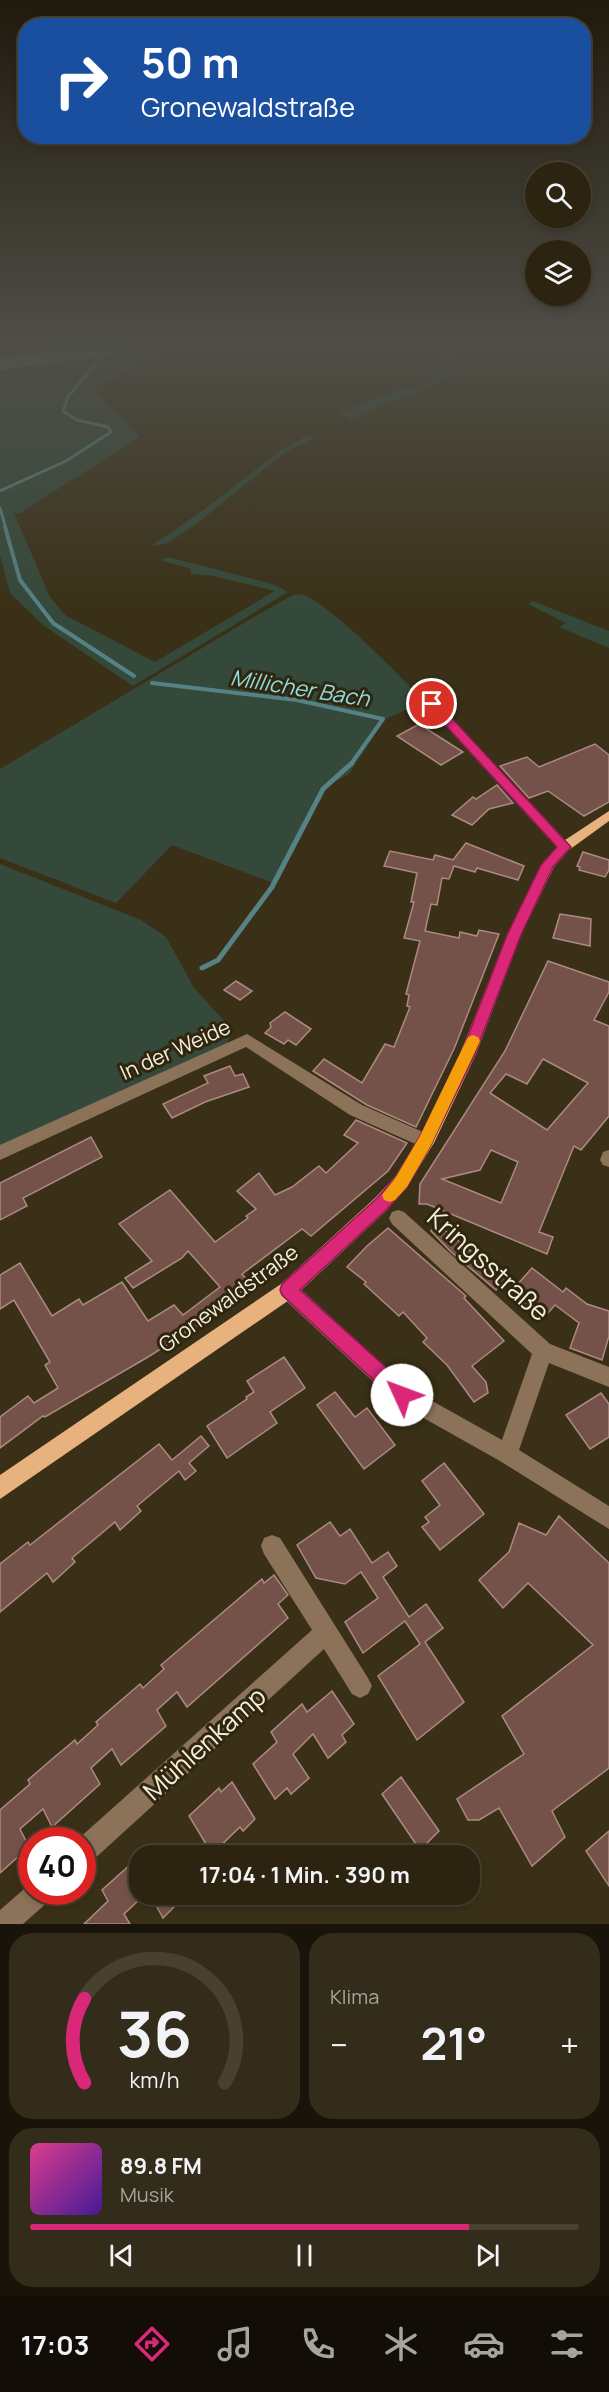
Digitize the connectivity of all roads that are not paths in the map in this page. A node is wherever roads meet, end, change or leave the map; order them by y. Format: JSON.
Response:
{"nodes":[{"id":1,"x":432,"y":704,"type":"dead end"},
{"id":2,"x":609,"y":815,"type":"edge"},
{"id":3,"x":564,"y":847,"type":"junction"},
{"id":4,"x":426,"y":1141,"type":"junction"},
{"id":5,"x":0,"y":1153,"type":"edge"},
{"id":6,"x":398,"y":1218,"type":"dead end"},
{"id":7,"x":288,"y":1290,"type":"junction"},
{"id":8,"x":543,"y":1351,"type":"junction"},
{"id":9,"x":609,"y":1377,"type":"edge"},
{"id":10,"x":507,"y":1454,"type":"junction"},
{"id":11,"x":0,"y":1488,"type":"edge"},
{"id":12,"x":609,"y":1518,"type":"edge"},
{"id":13,"x":273,"y":1546,"type":"dead end"},
{"id":14,"x":326,"y":1632,"type":"junction"},
{"id":15,"x":360,"y":1686,"type":"dead end"},
{"id":16,"x":96,"y":1840,"type":"edge"},
{"id":17,"x":25,"y":1905,"type":"edge"},
{"id":18,"x":4,"y":1924,"type":"edge"}],
"edges":[{"from":1,"to":3,"type":"street"},
{"from":2,"to":3,"type":"main road","name":"Gronewaldstraße"},
{"from":3,"to":4,"type":"main road","name":"Gronewaldstraße"},
{"from":4,"to":5,"type":"street","name":"In der Weide"},
{"from":4,"to":7,"type":"main road","name":"Gronewaldstraße"},
{"from":6,"to":8,"type":"street","name":"Kringsstraße"},
{"from":7,"to":10,"type":"street"},
{"from":7,"to":11,"type":"main road","name":"Gronewaldstraße"},
{"from":8,"to":9,"type":"street","name":"Kringsstraße"},
{"from":8,"to":10,"type":"street","name":"Kringsstraße"},
{"from":10,"to":12,"type":"street"},
{"from":13,"to":14,"type":"street"},
{"from":14,"to":15,"type":"street"},
{"from":14,"to":16,"type":"street","name":"Mühlenkamp"},
{"from":17,"to":18,"type":"street"}]}
